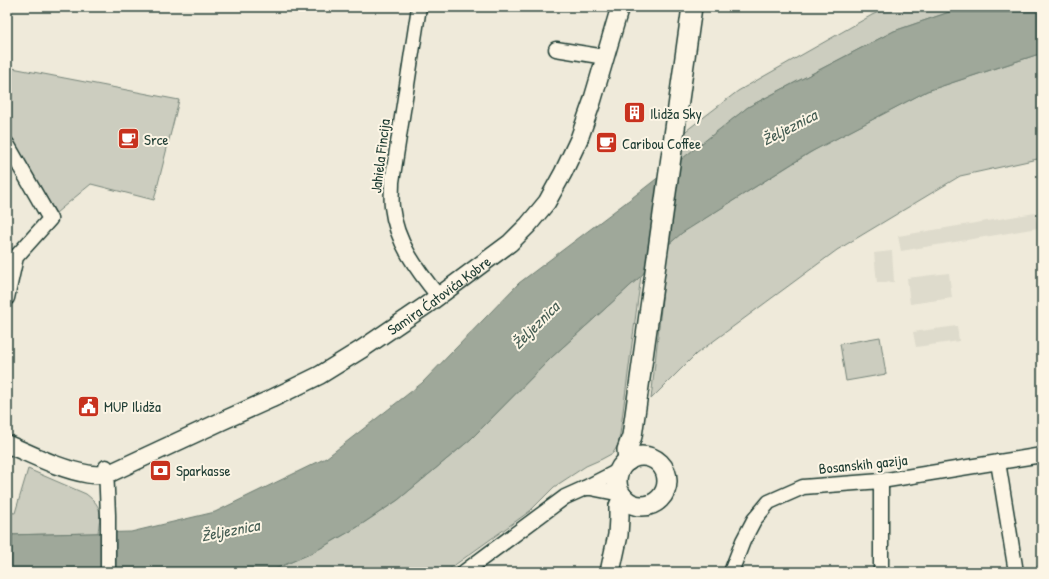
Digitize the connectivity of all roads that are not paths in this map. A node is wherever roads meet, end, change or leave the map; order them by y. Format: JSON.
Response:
{"nodes":[{"id":1,"x":419,"y":7,"type":"edge"},
{"id":2,"x":620,"y":7,"type":"edge"},
{"id":3,"x":690,"y":9,"type":"edge"},
{"id":4,"x":556,"y":49,"type":"dead end"},
{"id":5,"x":605,"y":57,"type":"junction"},
{"id":6,"x":7,"y":144,"type":"edge"},
{"id":7,"x":439,"y":297,"type":"junction"},
{"id":8,"x":7,"y":298,"type":"edge"},
{"id":9,"x":633,"y":434,"type":"junction"},
{"id":10,"x":7,"y":444,"type":"edge"},
{"id":11,"x":1042,"y":456,"type":"edge"},
{"id":12,"x":656,"y":460,"type":"junction"},
{"id":13,"x":998,"y":462,"type":"junction"},
{"id":14,"x":624,"y":465,"type":"junction"},
{"id":15,"x":106,"y":471,"type":"junction"},
{"id":16,"x":881,"y":481,"type":"junction"},
{"id":17,"x":585,"y":488,"type":"junction"},
{"id":18,"x":622,"y":496,"type":"junction"},
{"id":19,"x":651,"y":504,"type":"junction"},
{"id":20,"x":618,"y":535,"type":"junction"},
{"id":21,"x":108,"y":572,"type":"edge"},
{"id":22,"x":464,"y":572,"type":"edge"},
{"id":23,"x":610,"y":572,"type":"edge"},
{"id":24,"x":731,"y":572,"type":"edge"},
{"id":25,"x":881,"y":572,"type":"edge"},
{"id":26,"x":1016,"y":572,"type":"edge"}],
"edges":[{"from":1,"to":7,"type":"street","name":"Jahiela Fincija"},
{"from":2,"to":5,"type":"street","name":"Samira Ćatovića Kobre"},
{"from":3,"to":9,"type":"main road"},
{"from":4,"to":5,"type":"street"},
{"from":5,"to":7,"type":"street","name":"Samira Ćatovića Kobre"},
{"from":6,"to":8,"type":"street"},
{"from":7,"to":15,"type":"street","name":"Samira Ćatovića Kobre"},
{"from":9,"to":12,"type":"main road"},
{"from":9,"to":14,"type":"main road"},
{"from":10,"to":15,"type":"street","name":"Samira Ćatovića Kobre"},
{"from":11,"to":13,"type":"street","name":"Bosanskih gazija"},
{"from":12,"to":14,"type":"main road"},
{"from":12,"to":19,"type":"main road"},
{"from":13,"to":16,"type":"street","name":"Bosanskih gazija"},
{"from":13,"to":26,"type":"street"},
{"from":14,"to":17,"type":"street"},
{"from":14,"to":18,"type":"main road"},
{"from":15,"to":21,"type":"street"},
{"from":16,"to":24,"type":"street","name":"Bosanskih gazija"},
{"from":16,"to":25,"type":"street"},
{"from":17,"to":18,"type":"street"},
{"from":17,"to":22,"type":"street"},
{"from":18,"to":19,"type":"main road"},
{"from":18,"to":20,"type":"main road"},
{"from":19,"to":20,"type":"main road"},
{"from":20,"to":23,"type":"main road"}]}
